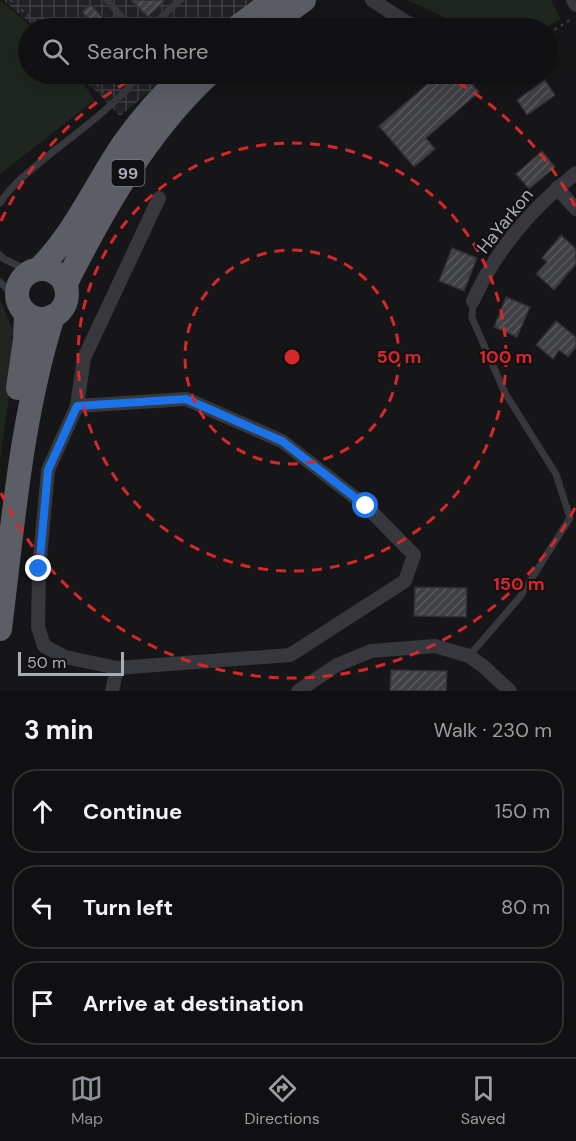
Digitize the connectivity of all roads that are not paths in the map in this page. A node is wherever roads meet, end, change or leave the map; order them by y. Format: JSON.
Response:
{"nodes":[{"id":1,"x":107,"y":0,"type":"edge"},
{"id":2,"x":180,"y":0,"type":"edge"},
{"id":3,"x":274,"y":0,"type":"edge"},
{"id":4,"x":304,"y":0,"type":"edge"},
{"id":5,"x":372,"y":0,"type":"edge"},
{"id":6,"x":573,"y":0,"type":"edge"},
{"id":7,"x":576,"y":5,"type":"edge"},
{"id":8,"x":122,"y":18,"type":"edge"},
{"id":9,"x":161,"y":18,"type":"edge"},
{"id":10,"x":250,"y":18,"type":"edge"},
{"id":11,"x":279,"y":18,"type":"edge"},
{"id":12,"x":400,"y":18,"type":"edge"},
{"id":13,"x":130,"y":84,"type":"edge"},
{"id":14,"x":175,"y":84,"type":"edge"},
{"id":15,"x":198,"y":84,"type":"edge"},
{"id":16,"x":576,"y":173,"type":"edge"},
{"id":17,"x":20,"y":179,"type":"junction"},
{"id":18,"x":557,"y":188,"type":"junction"},
{"id":19,"x":0,"y":192,"type":"edge"},
{"id":20,"x":159,"y":198,"type":"dead end"},
{"id":21,"x":0,"y":203,"type":"edge"},
{"id":22,"x":576,"y":209,"type":"edge"},
{"id":23,"x":0,"y":255,"type":"edge"},
{"id":24,"x":35,"y":271,"type":"junction"},
{"id":25,"x":0,"y":282,"type":"edge"},
{"id":26,"x":65,"y":285,"type":"junction"},
{"id":27,"x":473,"y":301,"type":"joint"},
{"id":28,"x":22,"y":307,"type":"junction"},
{"id":29,"x":53,"y":316,"type":"junction"},
{"id":30,"x":77,"y":406,"type":"junction"},
{"id":31,"x":0,"y":499,"type":"edge"},
{"id":32,"x":0,"y":628,"type":"edge"},
{"id":33,"x":468,"y":656,"type":"junction"},
{"id":34,"x":117,"y":668,"type":"junction"},
{"id":35,"x":112,"y":691,"type":"edge"},
{"id":36,"x":298,"y":691,"type":"edge"},
{"id":37,"x":510,"y":691,"type":"edge"}],
"edges":[{"from":1,"to":8,"type":"lane"},
{"from":2,"to":9,"type":"lane"},
{"from":3,"to":10,"type":"highway"},
{"from":4,"to":11,"type":"highway"},
{"from":5,"to":12,"type":"street"},
{"from":6,"to":7,"type":"street"},
{"from":13,"to":17,"type":"lane"},
{"from":14,"to":24,"type":"highway","number":"99"},
{"from":15,"to":26,"type":"highway","number":"99"},
{"from":16,"to":18,"type":"street","name":"HaYarkon"},
{"from":17,"to":19,"type":"lane"},
{"from":17,"to":21,"type":"lane"},
{"from":18,"to":22,"type":"street"},
{"from":18,"to":27,"type":"street","name":"HaYarkon"},
{"from":20,"to":30,"type":"street"},
{"from":23,"to":24,"type":"lane"},
{"from":24,"to":26,"type":"highway"},
{"from":24,"to":28,"type":"highway","number":"99"},
{"from":25,"to":28,"type":"lane"},
{"from":26,"to":29,"type":"highway","number":"99"},
{"from":27,"to":33,"type":"lane"},
{"from":28,"to":29,"type":"highway"},
{"from":28,"to":31,"type":"highway","number":"99"},
{"from":29,"to":32,"type":"highway","number":"99"},
{"from":30,"to":34,"type":"street"},
{"from":30,"to":34,"type":"street"},
{"from":33,"to":36,"type":"street"},
{"from":33,"to":37,"type":"street"},
{"from":34,"to":35,"type":"street"}]}
